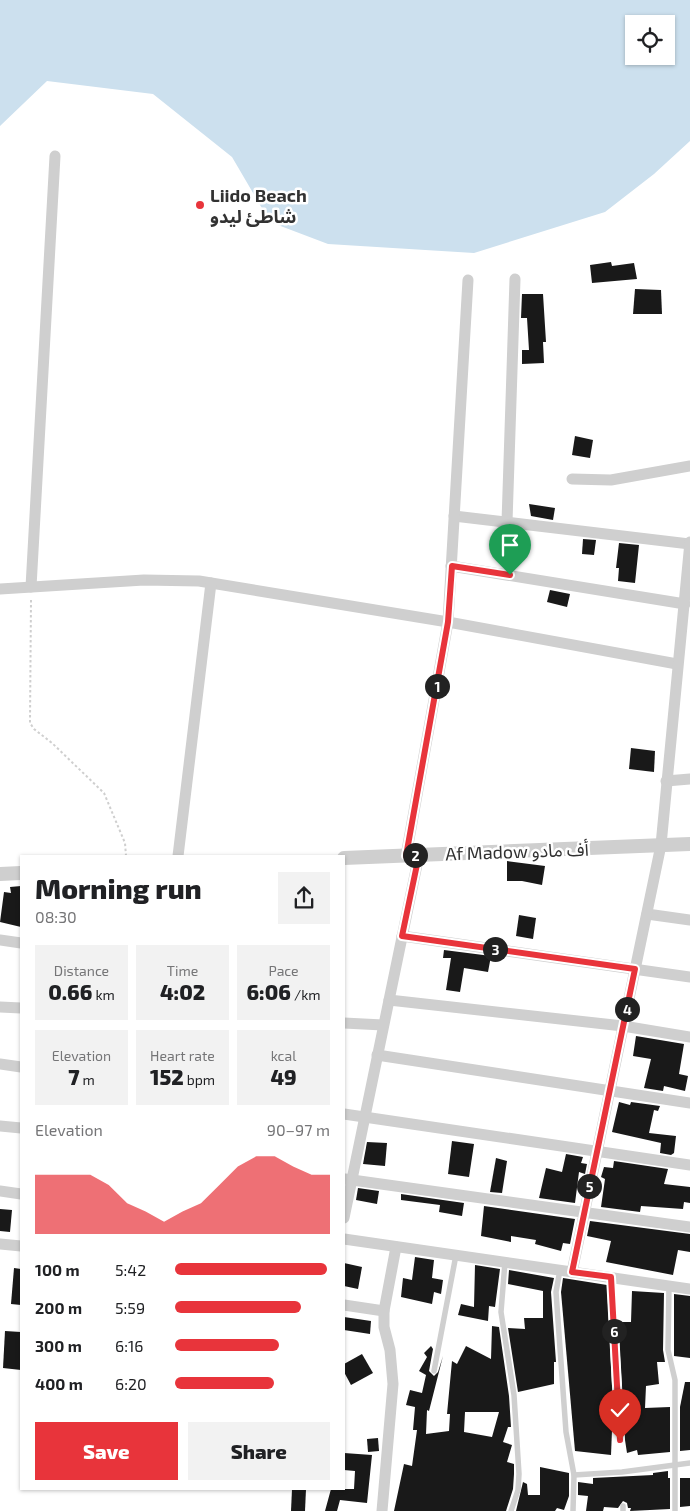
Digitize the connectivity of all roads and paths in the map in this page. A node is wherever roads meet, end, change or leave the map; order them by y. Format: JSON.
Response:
{"nodes":[{"id":1,"x":55,"y":156,"type":"dead end"},
{"id":2,"x":515,"y":279,"type":"dead end"},
{"id":3,"x":468,"y":280,"type":"dead end"},
{"id":4,"x":690,"y":466,"type":"edge"},
{"id":5,"x":572,"y":479,"type":"dead end"},
{"id":6,"x":454,"y":516,"type":"junction"},
{"id":7,"x":507,"y":522,"type":"junction"},
{"id":8,"x":690,"y":543,"type":"edge"},
{"id":9,"x":452,"y":566,"type":"junction"},
{"id":10,"x":211,"y":583,"type":"junction"},
{"id":11,"x":30,"y":587,"type":"junction"},
{"id":12,"x":0,"y":589,"type":"edge"},
{"id":13,"x":685,"y":604,"type":"junction"},
{"id":14,"x":448,"y":622,"type":"junction"},
{"id":15,"x":677,"y":664,"type":"junction"},
{"id":16,"x":690,"y":779,"type":"edge"},
{"id":17,"x":666,"y":782,"type":"junction"},
{"id":18,"x":690,"y":844,"type":"edge"},
{"id":19,"x":661,"y":845,"type":"junction"},
{"id":20,"x":126,"y":855,"type":"edge"},
{"id":21,"x":178,"y":855,"type":"edge"},
{"id":22,"x":412,"y":855,"type":"junction"},
{"id":23,"x":345,"y":858,"type":"edge"},
{"id":24,"x":20,"y":873,"type":"edge"},
{"id":25,"x":0,"y":874,"type":"edge"},
{"id":26,"x":647,"y":914,"type":"junction"},
{"id":27,"x":690,"y":920,"type":"edge"},
{"id":28,"x":402,"y":936,"type":"junction"},
{"id":29,"x":0,"y":940,"type":"edge"},
{"id":30,"x":20,"y":943,"type":"edge"},
{"id":31,"x":635,"y":969,"type":"junction"},
{"id":32,"x":690,"y":978,"type":"edge"},
{"id":33,"x":389,"y":1000,"type":"junction"},
{"id":34,"x":0,"y":1007,"type":"edge"},
{"id":35,"x":20,"y":1008,"type":"edge"},
{"id":36,"x":345,"y":1023,"type":"edge"},
{"id":37,"x":384,"y":1025,"type":"junction"},
{"id":38,"x":623,"y":1026,"type":"junction"},
{"id":39,"x":690,"y":1037,"type":"edge"},
{"id":40,"x":378,"y":1055,"type":"junction"},
{"id":41,"x":0,"y":1064,"type":"edge"},
{"id":42,"x":20,"y":1067,"type":"edge"},
{"id":43,"x":609,"y":1090,"type":"junction"},
{"id":44,"x":690,"y":1103,"type":"edge"},
{"id":45,"x":345,"y":1114,"type":"edge"},
{"id":46,"x":364,"y":1117,"type":"junction"},
{"id":47,"x":0,"y":1126,"type":"edge"},
{"id":48,"x":20,"y":1128,"type":"edge"},
{"id":49,"x":596,"y":1151,"type":"junction"},
{"id":50,"x":690,"y":1165,"type":"edge"},
{"id":51,"x":348,"y":1180,"type":"edge"},
{"id":52,"x":0,"y":1191,"type":"edge"},
{"id":53,"x":20,"y":1194,"type":"edge"},
{"id":54,"x":345,"y":1208,"type":"edge"},
{"id":55,"x":584,"y":1211,"type":"junction"},
{"id":56,"x":690,"y":1227,"type":"edge"},
{"id":57,"x":345,"y":1239,"type":"edge"},
{"id":58,"x":0,"y":1244,"type":"edge"},
{"id":59,"x":20,"y":1246,"type":"edge"},
{"id":60,"x":396,"y":1247,"type":"junction"},
{"id":61,"x":456,"y":1255,"type":"junction"},
{"id":62,"x":505,"y":1262,"type":"junction"},
{"id":63,"x":566,"y":1271,"type":"junction"},
{"id":64,"x":611,"y":1277,"type":"junction"},
{"id":65,"x":669,"y":1286,"type":"junction"},
{"id":66,"x":690,"y":1289,"type":"edge"},
{"id":67,"x":345,"y":1305,"type":"edge"},
{"id":68,"x":384,"y":1311,"type":"junction"},
{"id":69,"x":434,"y":1371,"type":"dead end"},
{"id":70,"x":620,"y":1440,"type":"dead end"},
{"id":71,"x":690,"y":1463,"type":"edge"},
{"id":72,"x":674,"y":1464,"type":"junction"},
{"id":73,"x":574,"y":1475,"type":"junction"},
{"id":74,"x":382,"y":1511,"type":"edge"},
{"id":75,"x":511,"y":1511,"type":"edge"},
{"id":76,"x":573,"y":1511,"type":"edge"},
{"id":77,"x":675,"y":1511,"type":"edge"}],
"edges":[{"from":1,"to":11,"type":"street"},
{"from":2,"to":7,"type":"street"},
{"from":3,"to":6,"type":"street"},
{"from":4,"to":5,"type":"street"},
{"from":6,"to":7,"type":"street"},
{"from":6,"to":9,"type":"street"},
{"from":7,"to":8,"type":"street"},
{"from":8,"to":13,"type":"street"},
{"from":9,"to":13,"type":"street"},
{"from":9,"to":14,"type":"street"},
{"from":10,"to":11,"type":"street"},
{"from":10,"to":14,"type":"street"},
{"from":10,"to":21,"type":"street"},
{"from":11,"to":12,"type":"street"},
{"from":11,"to":20,"type":"path"},
{"from":13,"to":15,"type":"street"},
{"from":14,"to":15,"type":"street"},
{"from":14,"to":22,"type":"street"},
{"from":15,"to":17,"type":"street"},
{"from":16,"to":17,"type":"street"},
{"from":17,"to":19,"type":"street"},
{"from":18,"to":19,"type":"street","name":"Af Madow أف مادو"},
{"from":19,"to":22,"type":"street","name":"Af Madow أف مادو"},
{"from":19,"to":26,"type":"street"},
{"from":22,"to":23,"type":"street","name":"Af Madow أف مادو"},
{"from":22,"to":28,"type":"street"},
{"from":24,"to":25,"type":"street"},
{"from":26,"to":27,"type":"street"},
{"from":26,"to":31,"type":"street"},
{"from":28,"to":31,"type":"street"},
{"from":28,"to":33,"type":"street"},
{"from":29,"to":30,"type":"street"},
{"from":31,"to":32,"type":"street"},
{"from":31,"to":38,"type":"street"},
{"from":33,"to":37,"type":"street"},
{"from":33,"to":38,"type":"street"},
{"from":34,"to":35,"type":"street"},
{"from":36,"to":37,"type":"street"},
{"from":37,"to":40,"type":"street"},
{"from":38,"to":39,"type":"street"},
{"from":38,"to":43,"type":"street"},
{"from":40,"to":43,"type":"street"},
{"from":40,"to":46,"type":"street"},
{"from":41,"to":42,"type":"street"},
{"from":43,"to":44,"type":"street"},
{"from":43,"to":49,"type":"street"},
{"from":45,"to":46,"type":"street"},
{"from":46,"to":49,"type":"street"},
{"from":46,"to":51,"type":"street"},
{"from":47,"to":48,"type":"street"},
{"from":49,"to":50,"type":"street"},
{"from":49,"to":55,"type":"street"},
{"from":51,"to":54,"type":"street"},
{"from":51,"to":55,"type":"street"},
{"from":52,"to":53,"type":"street"},
{"from":55,"to":56,"type":"street"},
{"from":55,"to":63,"type":"street"},
{"from":57,"to":60,"type":"street"},
{"from":58,"to":59,"type":"street"},
{"from":60,"to":61,"type":"street"},
{"from":60,"to":68,"type":"street"},
{"from":61,"to":62,"type":"street"},
{"from":61,"to":69,"type":"lane"},
{"from":62,"to":63,"type":"street"},
{"from":62,"to":75,"type":"lane"},
{"from":63,"to":64,"type":"street"},
{"from":63,"to":73,"type":"lane"},
{"from":64,"to":65,"type":"street"},
{"from":64,"to":70,"type":"lane"},
{"from":65,"to":66,"type":"street"},
{"from":65,"to":72,"type":"lane"},
{"from":67,"to":68,"type":"street"},
{"from":68,"to":74,"type":"street"},
{"from":71,"to":72,"type":"lane"},
{"from":72,"to":73,"type":"lane"},
{"from":72,"to":77,"type":"lane"},
{"from":73,"to":76,"type":"lane"}]}
